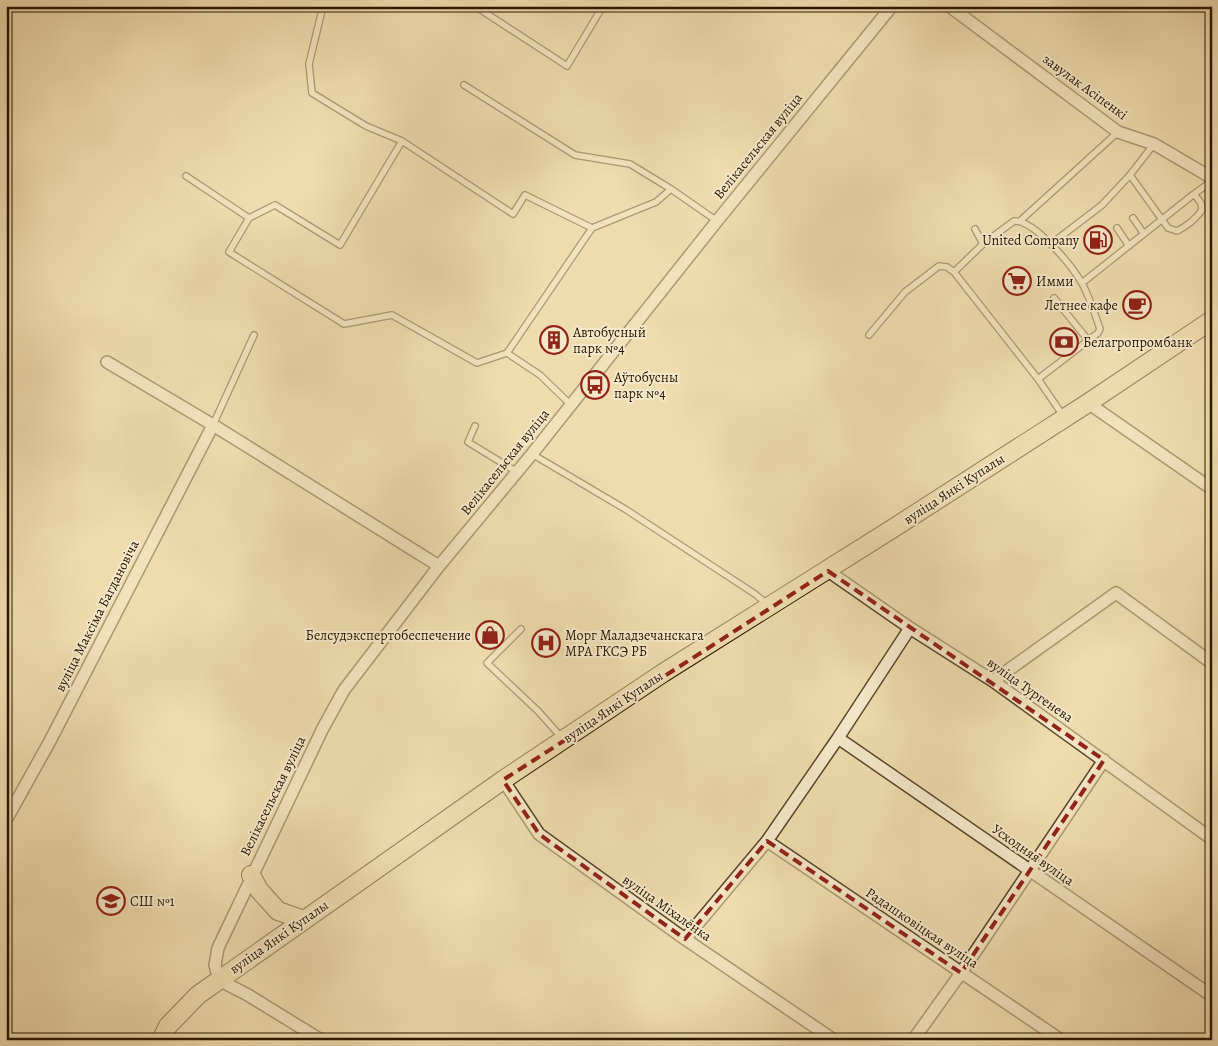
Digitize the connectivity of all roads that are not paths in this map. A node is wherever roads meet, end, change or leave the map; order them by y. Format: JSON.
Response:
{"nodes":[{"id":1,"x":323,"y":6,"type":"edge"},
{"id":2,"x":603,"y":6,"type":"edge"},
{"id":3,"x":892,"y":6,"type":"edge"},
{"id":4,"x":949,"y":6,"type":"edge"},
{"id":5,"x":481,"y":10,"type":"dead end"},
{"id":6,"x":464,"y":85,"type":"dead end"},
{"id":7,"x":1118,"y":132,"type":"junction"},
{"id":8,"x":402,"y":141,"type":"junction"},
{"id":9,"x":1154,"y":144,"type":"junction"},
{"id":10,"x":1130,"y":174,"type":"junction"},
{"id":11,"x":186,"y":176,"type":"dead end"},
{"id":12,"x":1212,"y":180,"type":"edge"},
{"id":13,"x":671,"y":189,"type":"junction"},
{"id":14,"x":1115,"y":191,"type":"junction"},
{"id":15,"x":1194,"y":194,"type":"junction"},
{"id":16,"x":1120,"y":198,"type":"dead end"},
{"id":17,"x":249,"y":218,"type":"junction"},
{"id":18,"x":1133,"y":218,"type":"dead end"},
{"id":19,"x":1162,"y":220,"type":"junction"},
{"id":20,"x":717,"y":221,"type":"junction"},
{"id":21,"x":1020,"y":221,"type":"junction"},
{"id":22,"x":592,"y":228,"type":"junction"},
{"id":23,"x":1118,"y":228,"type":"dead end"},
{"id":24,"x":975,"y":229,"type":"dead end"},
{"id":25,"x":1144,"y":234,"type":"junction"},
{"id":26,"x":984,"y":244,"type":"junction"},
{"id":27,"x":1052,"y":244,"type":"junction"},
{"id":28,"x":1129,"y":246,"type":"junction"},
{"id":29,"x":954,"y":272,"type":"junction"},
{"id":30,"x":1082,"y":284,"type":"junction"},
{"id":31,"x":1054,"y":298,"type":"dead end"},
{"id":32,"x":1211,"y":321,"type":"edge"},
{"id":33,"x":254,"y":335,"type":"dead end"},
{"id":34,"x":869,"y":335,"type":"dead end"},
{"id":35,"x":1088,"y":340,"type":"junction"},
{"id":36,"x":507,"y":354,"type":"junction"},
{"id":37,"x":107,"y":362,"type":"dead end"},
{"id":38,"x":1038,"y":379,"type":"junction"},
{"id":39,"x":1088,"y":404,"type":"junction"},
{"id":40,"x":571,"y":405,"type":"junction"},
{"id":41,"x":1064,"y":417,"type":"junction"},
{"id":42,"x":213,"y":425,"type":"junction"},
{"id":43,"x":476,"y":426,"type":"dead end"},
{"id":44,"x":532,"y":454,"type":"junction"},
{"id":45,"x":516,"y":472,"type":"junction"},
{"id":46,"x":1212,"y":489,"type":"edge"},
{"id":47,"x":440,"y":566,"type":"junction"},
{"id":48,"x":828,"y":570,"type":"junction"},
{"id":49,"x":770,"y":607,"type":"junction"},
{"id":50,"x":910,"y":628,"type":"junction"},
{"id":51,"x":521,"y":629,"type":"dead end"},
{"id":52,"x":1212,"y":663,"type":"edge"},
{"id":53,"x":994,"y":681,"type":"junction"},
{"id":54,"x":838,"y":738,"type":"junction"},
{"id":55,"x":563,"y":740,"type":"junction"},
{"id":56,"x":1104,"y":760,"type":"junction"},
{"id":57,"x":503,"y":780,"type":"junction"},
{"id":58,"x":6,"y":820,"type":"edge"},
{"id":59,"x":1212,"y":839,"type":"edge"},
{"id":60,"x":768,"y":841,"type":"junction"},
{"id":61,"x":1029,"y":870,"type":"junction"},
{"id":62,"x":251,"y":876,"type":"junction"},
{"id":63,"x":304,"y":920,"type":"junction"},
{"id":64,"x":685,"y":939,"type":"junction"},
{"id":65,"x":961,"y":973,"type":"junction"},
{"id":66,"x":219,"y":980,"type":"junction"},
{"id":67,"x":1212,"y":996,"type":"edge"},
{"id":68,"x":161,"y":1040,"type":"edge"},
{"id":69,"x":321,"y":1040,"type":"edge"},
{"id":70,"x":834,"y":1040,"type":"edge"},
{"id":71,"x":913,"y":1040,"type":"edge"},
{"id":72,"x":1061,"y":1040,"type":"edge"}],
"edges":[{"from":1,"to":8,"type":"lane"},
{"from":2,"to":5,"type":"lane"},
{"from":3,"to":20,"type":"street","name":"Велікасельская вуліца"},
{"from":4,"to":7,"type":"street","name":"завулак Асіпенкі"},
{"from":6,"to":13,"type":"lane"},
{"from":7,"to":9,"type":"street","name":"завулак Асіпенкі"},
{"from":7,"to":21,"type":"lane"},
{"from":8,"to":17,"type":"lane"},
{"from":8,"to":22,"type":"lane"},
{"from":9,"to":10,"type":"lane"},
{"from":9,"to":12,"type":"street","name":"завулак Асіпенкі"},
{"from":10,"to":14,"type":"lane"},
{"from":10,"to":19,"type":"lane"},
{"from":11,"to":17,"type":"lane"},
{"from":12,"to":15,"type":"lane"},
{"from":13,"to":20,"type":"lane"},
{"from":13,"to":22,"type":"lane"},
{"from":14,"to":16,"type":"lane"},
{"from":14,"to":27,"type":"lane"},
{"from":15,"to":19,"type":"lane"},
{"from":15,"to":19,"type":"lane"},
{"from":17,"to":36,"type":"lane"},
{"from":18,"to":25,"type":"lane"},
{"from":19,"to":25,"type":"lane"},
{"from":20,"to":40,"type":"street","name":"Велікасельская вуліца"},
{"from":21,"to":26,"type":"lane"},
{"from":21,"to":27,"type":"lane"},
{"from":22,"to":36,"type":"lane"},
{"from":23,"to":28,"type":"lane"},
{"from":24,"to":26,"type":"lane"},
{"from":25,"to":28,"type":"lane"},
{"from":26,"to":29,"type":"lane"},
{"from":27,"to":30,"type":"lane"},
{"from":28,"to":30,"type":"lane"},
{"from":29,"to":34,"type":"lane"},
{"from":29,"to":38,"type":"lane"},
{"from":30,"to":35,"type":"lane"},
{"from":31,"to":35,"type":"lane"},
{"from":32,"to":39,"type":"main road","name":"вуліца Янкі Купалы"},
{"from":33,"to":42,"type":"lane"},
{"from":35,"to":38,"type":"lane"},
{"from":36,"to":40,"type":"lane"},
{"from":37,"to":42,"type":"street"},
{"from":38,"to":41,"type":"lane"},
{"from":39,"to":41,"type":"main road","name":"вуліца Янкі Купалы"},
{"from":39,"to":46,"type":"street"},
{"from":40,"to":44,"type":"street","name":"Велікасельская вуліца"},
{"from":41,"to":48,"type":"main road","name":"вуліца Янкі Купалы"},
{"from":42,"to":47,"type":"street"},
{"from":42,"to":58,"type":"street","name":"вуліца Максіма Багдановіча"},
{"from":43,"to":45,"type":"lane"},
{"from":44,"to":45,"type":"street","name":"Велікасельская вуліца"},
{"from":44,"to":49,"type":"lane"},
{"from":45,"to":47,"type":"street","name":"Велікасельская вуліца"},
{"from":47,"to":62,"type":"street","name":"Велікасельская вуліца"},
{"from":48,"to":49,"type":"main road","name":"вуліца Янкі Купалы"},
{"from":48,"to":50,"type":"street","name":"вуліца Тургенева"},
{"from":49,"to":55,"type":"main road","name":"вуліца Янкі Купалы"},
{"from":50,"to":53,"type":"street","name":"вуліца Тургенева"},
{"from":50,"to":54,"type":"street"},
{"from":51,"to":55,"type":"lane"},
{"from":52,"to":53,"type":"street"},
{"from":53,"to":56,"type":"street","name":"вуліца Тургенева"},
{"from":54,"to":60,"type":"street"},
{"from":54,"to":61,"type":"street","name":"Усходняя вуліца"},
{"from":55,"to":57,"type":"main road","name":"вуліца Янкі Купалы"},
{"from":56,"to":59,"type":"street","name":"вуліца Тургенева"},
{"from":56,"to":61,"type":"street"},
{"from":57,"to":63,"type":"main road","name":"вуліца Янкі Купалы"},
{"from":57,"to":64,"type":"street","name":"вуліца Міхалёнка"},
{"from":60,"to":64,"type":"street"},
{"from":60,"to":65,"type":"street","name":"Радашковіцкая вуліца"},
{"from":61,"to":65,"type":"street"},
{"from":61,"to":67,"type":"street","name":"Усходняя вуліца"},
{"from":62,"to":63,"type":"main road"},
{"from":62,"to":66,"type":"street","name":"Велікасельская вуліца"},
{"from":63,"to":66,"type":"main road","name":"вуліца Янкі Купалы"},
{"from":64,"to":70,"type":"street","name":"вуліца Міхалёнка"},
{"from":65,"to":71,"type":"street"},
{"from":65,"to":72,"type":"street","name":"Радашковіцкая вуліца"},
{"from":66,"to":68,"type":"main road","name":"вуліца Янкі Купалы"},
{"from":66,"to":69,"type":"street"}]}
